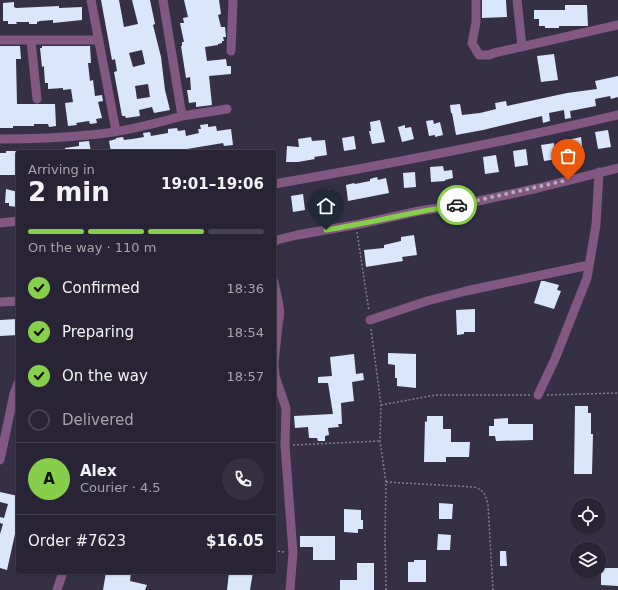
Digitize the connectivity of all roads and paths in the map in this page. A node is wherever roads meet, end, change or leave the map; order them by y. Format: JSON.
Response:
{"nodes":[{"id":1,"x":91,"y":0,"type":"edge"},
{"id":2,"x":163,"y":0,"type":"edge"},
{"id":3,"x":232,"y":0,"type":"edge"},
{"id":4,"x":476,"y":0,"type":"edge"},
{"id":5,"x":517,"y":0,"type":"edge"},
{"id":6,"x":618,"y":25,"type":"edge"},
{"id":7,"x":0,"y":40,"type":"edge"},
{"id":8,"x":30,"y":40,"type":"junction"},
{"id":9,"x":98,"y":40,"type":"junction"},
{"id":10,"x":522,"y":46,"type":"junction"},
{"id":11,"x":231,"y":51,"type":"dead end"},
{"id":12,"x":37,"y":99,"type":"dead end"},
{"id":13,"x":227,"y":109,"type":"dead end"},
{"id":14,"x":618,"y":115,"type":"edge"},
{"id":15,"x":182,"y":116,"type":"junction"},
{"id":16,"x":116,"y":131,"type":"junction"},
{"id":17,"x":0,"y":139,"type":"edge"},
{"id":18,"x":618,"y":168,"type":"edge"},
{"id":19,"x":599,"y":172,"type":"junction"},
{"id":20,"x":276,"y":184,"type":"edge"},
{"id":21,"x":16,"y":221,"type":"edge"},
{"id":22,"x":0,"y":223,"type":"edge"},
{"id":23,"x":356,"y":225,"type":"junction"},
{"id":24,"x":276,"y":241,"type":"edge"},
{"id":25,"x":589,"y":265,"type":"junction"},
{"id":26,"x":276,"y":291,"type":"edge"},
{"id":27,"x":16,"y":301,"type":"edge"},
{"id":28,"x":0,"y":302,"type":"edge"},
{"id":29,"x":370,"y":320,"type":"junction"},
{"id":30,"x":276,"y":329,"type":"edge"},
{"id":31,"x":276,"y":378,"type":"edge"},
{"id":32,"x":16,"y":390,"type":"edge"},
{"id":33,"x":618,"y":393,"type":"edge"},
{"id":34,"x":538,"y":395,"type":"junction"},
{"id":35,"x":380,"y":405,"type":"junction"},
{"id":36,"x":380,"y":441,"type":"junction"},
{"id":37,"x":285,"y":445,"type":"junction"},
{"id":38,"x":0,"y":460,"type":"edge"},
{"id":39,"x":386,"y":482,"type":"junction"},
{"id":40,"x":276,"y":551,"type":"edge"},
{"id":41,"x":293,"y":553,"type":"junction"},
{"id":42,"x":62,"y":574,"type":"edge"},
{"id":43,"x":57,"y":590,"type":"edge"},
{"id":44,"x":290,"y":590,"type":"edge"},
{"id":45,"x":386,"y":590,"type":"edge"},
{"id":46,"x":493,"y":590,"type":"edge"}],
"edges":[{"from":1,"to":9,"type":"street"},
{"from":2,"to":15,"type":"street"},
{"from":3,"to":11,"type":"street"},
{"from":4,"to":10,"type":"street"},
{"from":5,"to":10,"type":"street"},
{"from":6,"to":10,"type":"street"},
{"from":7,"to":8,"type":"street"},
{"from":8,"to":9,"type":"street"},
{"from":8,"to":12,"type":"street"},
{"from":9,"to":16,"type":"street"},
{"from":13,"to":15,"type":"street"},
{"from":14,"to":20,"type":"street"},
{"from":15,"to":16,"type":"street"},
{"from":16,"to":17,"type":"street"},
{"from":18,"to":19,"type":"street"},
{"from":19,"to":23,"type":"street"},
{"from":19,"to":25,"type":"street"},
{"from":21,"to":22,"type":"street"},
{"from":23,"to":24,"type":"street"},
{"from":23,"to":29,"type":"path"},
{"from":25,"to":29,"type":"street"},
{"from":25,"to":34,"type":"street"},
{"from":26,"to":30,"type":"street"},
{"from":27,"to":28,"type":"street"},
{"from":29,"to":35,"type":"path"},
{"from":31,"to":37,"type":"street"},
{"from":32,"to":38,"type":"street"},
{"from":33,"to":34,"type":"path"},
{"from":34,"to":35,"type":"path"},
{"from":35,"to":36,"type":"path"},
{"from":36,"to":37,"type":"path"},
{"from":36,"to":39,"type":"path"},
{"from":37,"to":41,"type":"street"},
{"from":39,"to":45,"type":"path"},
{"from":39,"to":46,"type":"path"},
{"from":40,"to":41,"type":"path"},
{"from":41,"to":44,"type":"street"},
{"from":42,"to":43,"type":"street"}]}
